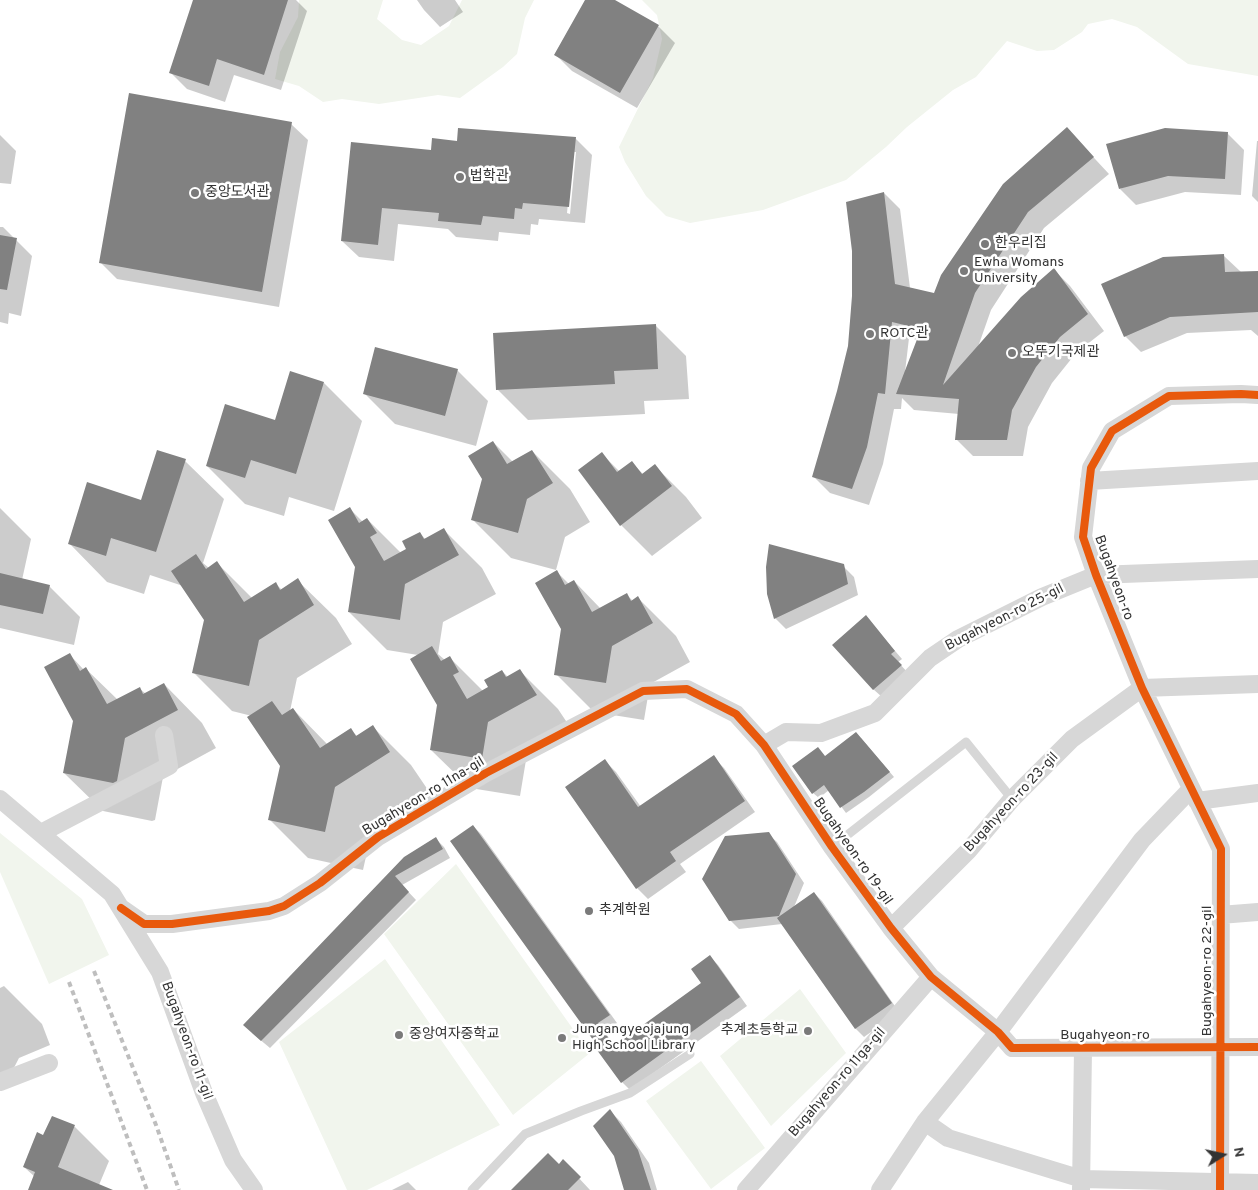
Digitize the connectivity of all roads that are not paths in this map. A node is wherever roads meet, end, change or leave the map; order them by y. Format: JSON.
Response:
{"nodes":[{"id":1,"x":1258,"y":395,"type":"edge"},
{"id":2,"x":1258,"y":472,"type":"edge"},
{"id":3,"x":1089,"y":481,"type":"junction"},
{"id":4,"x":1258,"y":569,"type":"edge"},
{"id":5,"x":1096,"y":575,"type":"junction"},
{"id":6,"x":1258,"y":684,"type":"edge"},
{"id":7,"x":1142,"y":688,"type":"junction"},
{"id":8,"x":687,"y":689,"type":"joint"},
{"id":9,"x":164,"y":735,"type":"dead end"},
{"id":10,"x":764,"y":746,"type":"junction"},
{"id":11,"x":1258,"y":793,"type":"edge"},
{"id":12,"x":1194,"y":795,"type":"junction"},
{"id":13,"x":0,"y":799,"type":"edge"},
{"id":14,"x":1012,"y":799,"type":"junction"},
{"id":15,"x":41,"y":833,"type":"junction"},
{"id":16,"x":832,"y":847,"type":"junction"},
{"id":17,"x":116,"y":901,"type":"junction"},
{"id":18,"x":1258,"y":912,"type":"edge"},
{"id":19,"x":1220,"y":916,"type":"junction"},
{"id":20,"x":891,"y":928,"type":"junction"},
{"id":21,"x":931,"y":977,"type":"junction"},
{"id":22,"x":998,"y":1032,"type":"junction"},
{"id":23,"x":1220,"y":1047,"type":"junction"},
{"id":24,"x":1258,"y":1047,"type":"edge"},
{"id":25,"x":1083,"y":1049,"type":"junction"},
{"id":26,"x":690,"y":1054,"type":"dead end"},
{"id":27,"x":50,"y":1063,"type":"dead end"},
{"id":28,"x":0,"y":1082,"type":"edge"},
{"id":29,"x":925,"y":1122,"type":"junction"},
{"id":30,"x":1258,"y":1183,"type":"edge"},
{"id":31,"x":1082,"y":1184,"type":"edge"},
{"id":32,"x":1220,"y":1186,"type":"edge"},
{"id":33,"x":254,"y":1190,"type":"edge"},
{"id":34,"x":472,"y":1190,"type":"edge"},
{"id":35,"x":746,"y":1190,"type":"edge"},
{"id":36,"x":880,"y":1190,"type":"edge"}],
"edges":[{"from":1,"to":3,"type":"street","name":"Bugahyeon-ro"},
{"from":2,"to":3,"type":"street"},
{"from":3,"to":5,"type":"street","name":"Bugahyeon-ro"},
{"from":4,"to":5,"type":"street","name":"Bugahyeon-ro 25-gil"},
{"from":5,"to":7,"type":"street","name":"Bugahyeon-ro"},
{"from":5,"to":10,"type":"street","name":"Bugahyeon-ro 25-gil"},
{"from":6,"to":7,"type":"street"},
{"from":7,"to":12,"type":"street","name":"Bugahyeon-ro"},
{"from":7,"to":14,"type":"street","name":"Bugahyeon-ro 23-gil"},
{"from":8,"to":10,"type":"street","name":"Bugahyeon-ro 19-gil"},
{"from":8,"to":17,"type":"street","name":"Bugahyeon-ro 11na-gil"},
{"from":9,"to":15,"type":"street"},
{"from":10,"to":16,"type":"street","name":"Bugahyeon-ro 19-gil"},
{"from":11,"to":12,"type":"street"},
{"from":12,"to":19,"type":"street","name":"Bugahyeon-ro 22-gil"},
{"from":12,"to":22,"type":"street"},
{"from":13,"to":15,"type":"street"},
{"from":14,"to":16,"type":"lane"},
{"from":14,"to":20,"type":"street","name":"Bugahyeon-ro 23-gil"},
{"from":15,"to":17,"type":"street"},
{"from":16,"to":20,"type":"street","name":"Bugahyeon-ro 19-gil"},
{"from":17,"to":33,"type":"street","name":"Bugahyeon-ro 11-gil"},
{"from":18,"to":19,"type":"street"},
{"from":19,"to":23,"type":"street","name":"Bugahyeon-ro 22-gil"},
{"from":20,"to":21,"type":"street","name":"Bugahyeon-ro 19-gil"},
{"from":21,"to":22,"type":"street","name":"Bugahyeon-ro 19-gil"},
{"from":21,"to":35,"type":"street","name":"Bugahyeon-ro 11ga-gil"},
{"from":22,"to":25,"type":"street","name":"Bugahyeon-ro"},
{"from":22,"to":29,"type":"street"},
{"from":23,"to":24,"type":"street","name":"Bugahyeon-ro"},
{"from":23,"to":25,"type":"street","name":"Bugahyeon-ro"},
{"from":23,"to":32,"type":"street","name":"Bugahyeon-ro 22-gil"},
{"from":25,"to":31,"type":"street"},
{"from":26,"to":34,"type":"lane"},
{"from":27,"to":28,"type":"street"},
{"from":29,"to":31,"type":"street"},
{"from":29,"to":36,"type":"street"},
{"from":30,"to":32,"type":"street"},
{"from":31,"to":32,"type":"street"}]}
